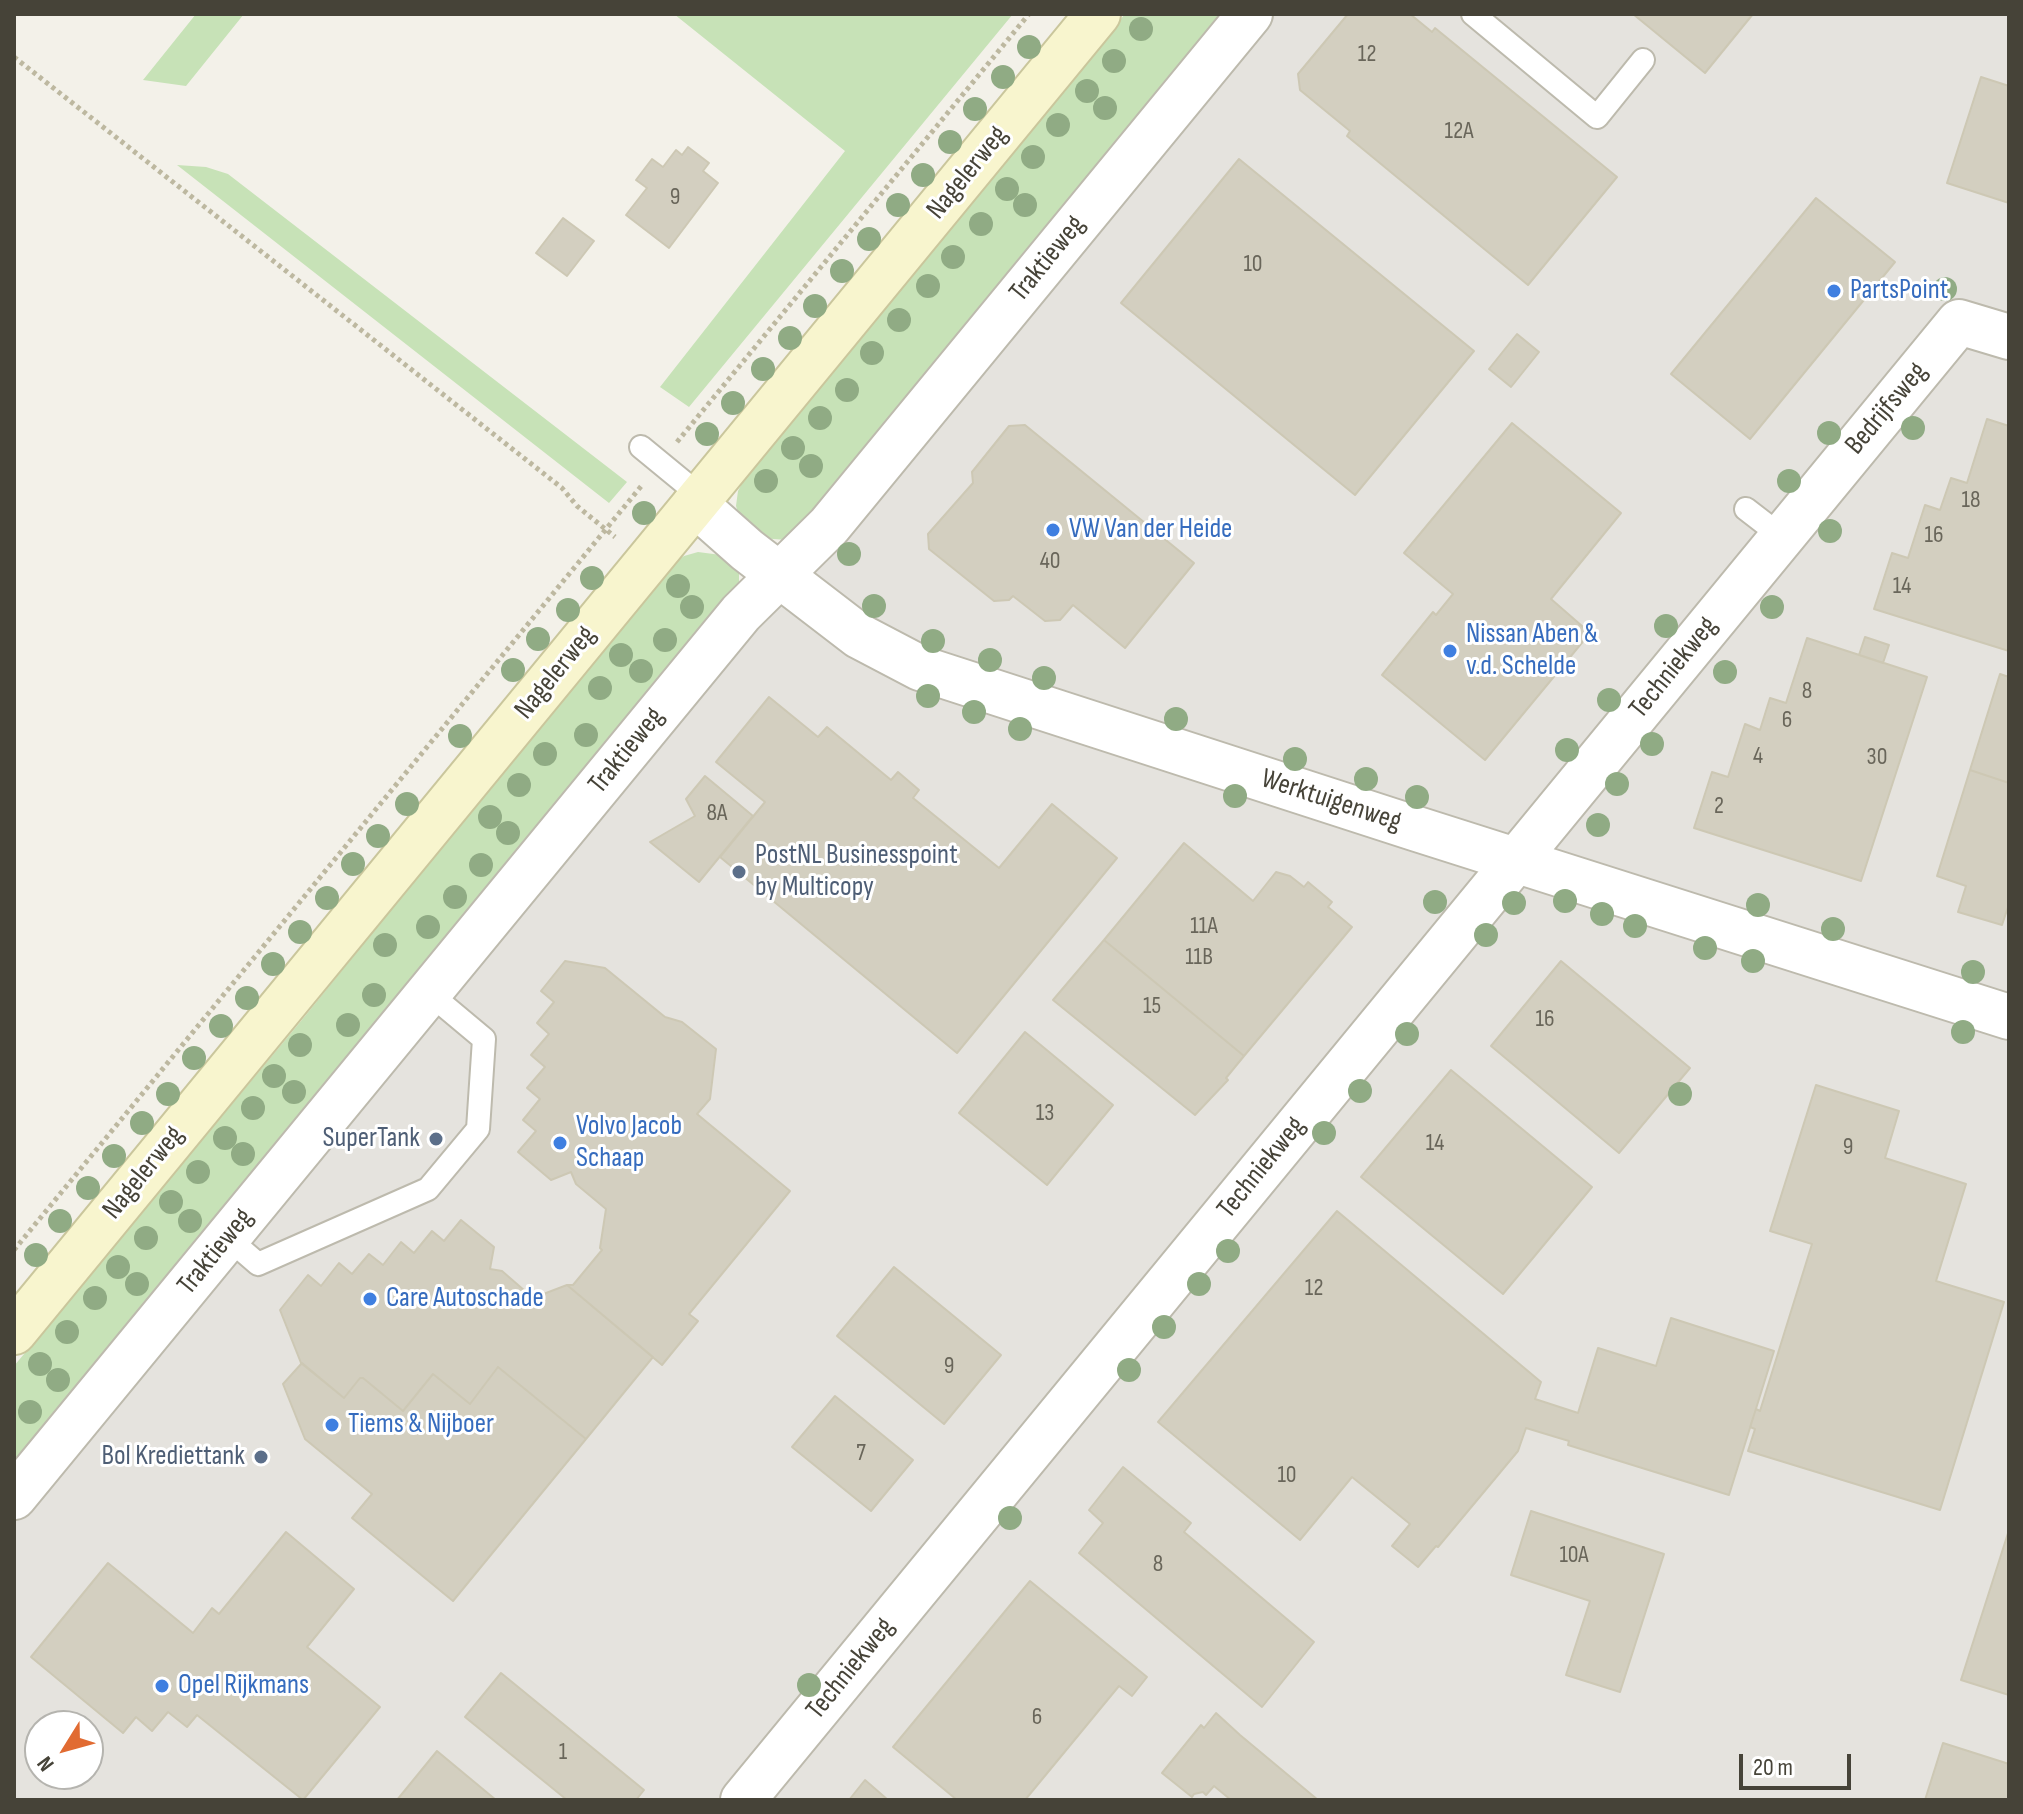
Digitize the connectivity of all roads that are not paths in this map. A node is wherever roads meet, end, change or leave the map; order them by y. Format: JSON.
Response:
{"nodes":[{"id":1,"x":1098,"y":14,"type":"edge"},
{"id":2,"x":1250,"y":14,"type":"edge"},
{"id":3,"x":1473,"y":14,"type":"edge"},
{"id":4,"x":1643,"y":60,"type":"dead end"},
{"id":5,"x":2009,"y":337,"type":"edge"},
{"id":6,"x":641,"y":447,"type":"dead end"},
{"id":7,"x":695,"y":504,"type":"junction"},
{"id":8,"x":1746,"y":509,"type":"dead end"},
{"id":9,"x":1781,"y":536,"type":"junction"},
{"id":10,"x":779,"y":575,"type":"junction"},
{"id":11,"x":1515,"y":860,"type":"junction"},
{"id":12,"x":429,"y":993,"type":"junction"},
{"id":13,"x":2009,"y":1017,"type":"edge"},
{"id":14,"x":228,"y":1238,"type":"junction"},
{"id":15,"x":14,"y":1332,"type":"edge"},
{"id":16,"x":14,"y":1497,"type":"edge"},
{"id":17,"x":743,"y":1800,"type":"edge"}],
"edges":[{"from":1,"to":7,"type":"main road","name":"Nagelerweg"},
{"from":2,"to":10,"type":"street","name":"Traktieweg"},
{"from":3,"to":4,"type":"lane"},
{"from":5,"to":9,"type":"street","name":"Bedrijfsweg"},
{"from":6,"to":7,"type":"lane"},
{"from":7,"to":10,"type":"street","name":"Werktuigenweg"},
{"from":7,"to":15,"type":"main road","name":"Nagelerweg"},
{"from":8,"to":9,"type":"lane"},
{"from":9,"to":11,"type":"street","name":"Techniekweg"},
{"from":10,"to":11,"type":"street","name":"Werktuigenweg"},
{"from":10,"to":12,"type":"street","name":"Traktieweg"},
{"from":11,"to":13,"type":"street","name":"Werktuigenweg"},
{"from":11,"to":17,"type":"street","name":"Techniekweg"},
{"from":12,"to":14,"type":"street","name":"Traktieweg"},
{"from":12,"to":14,"type":"lane"},
{"from":14,"to":16,"type":"street","name":"Traktieweg"}]}
